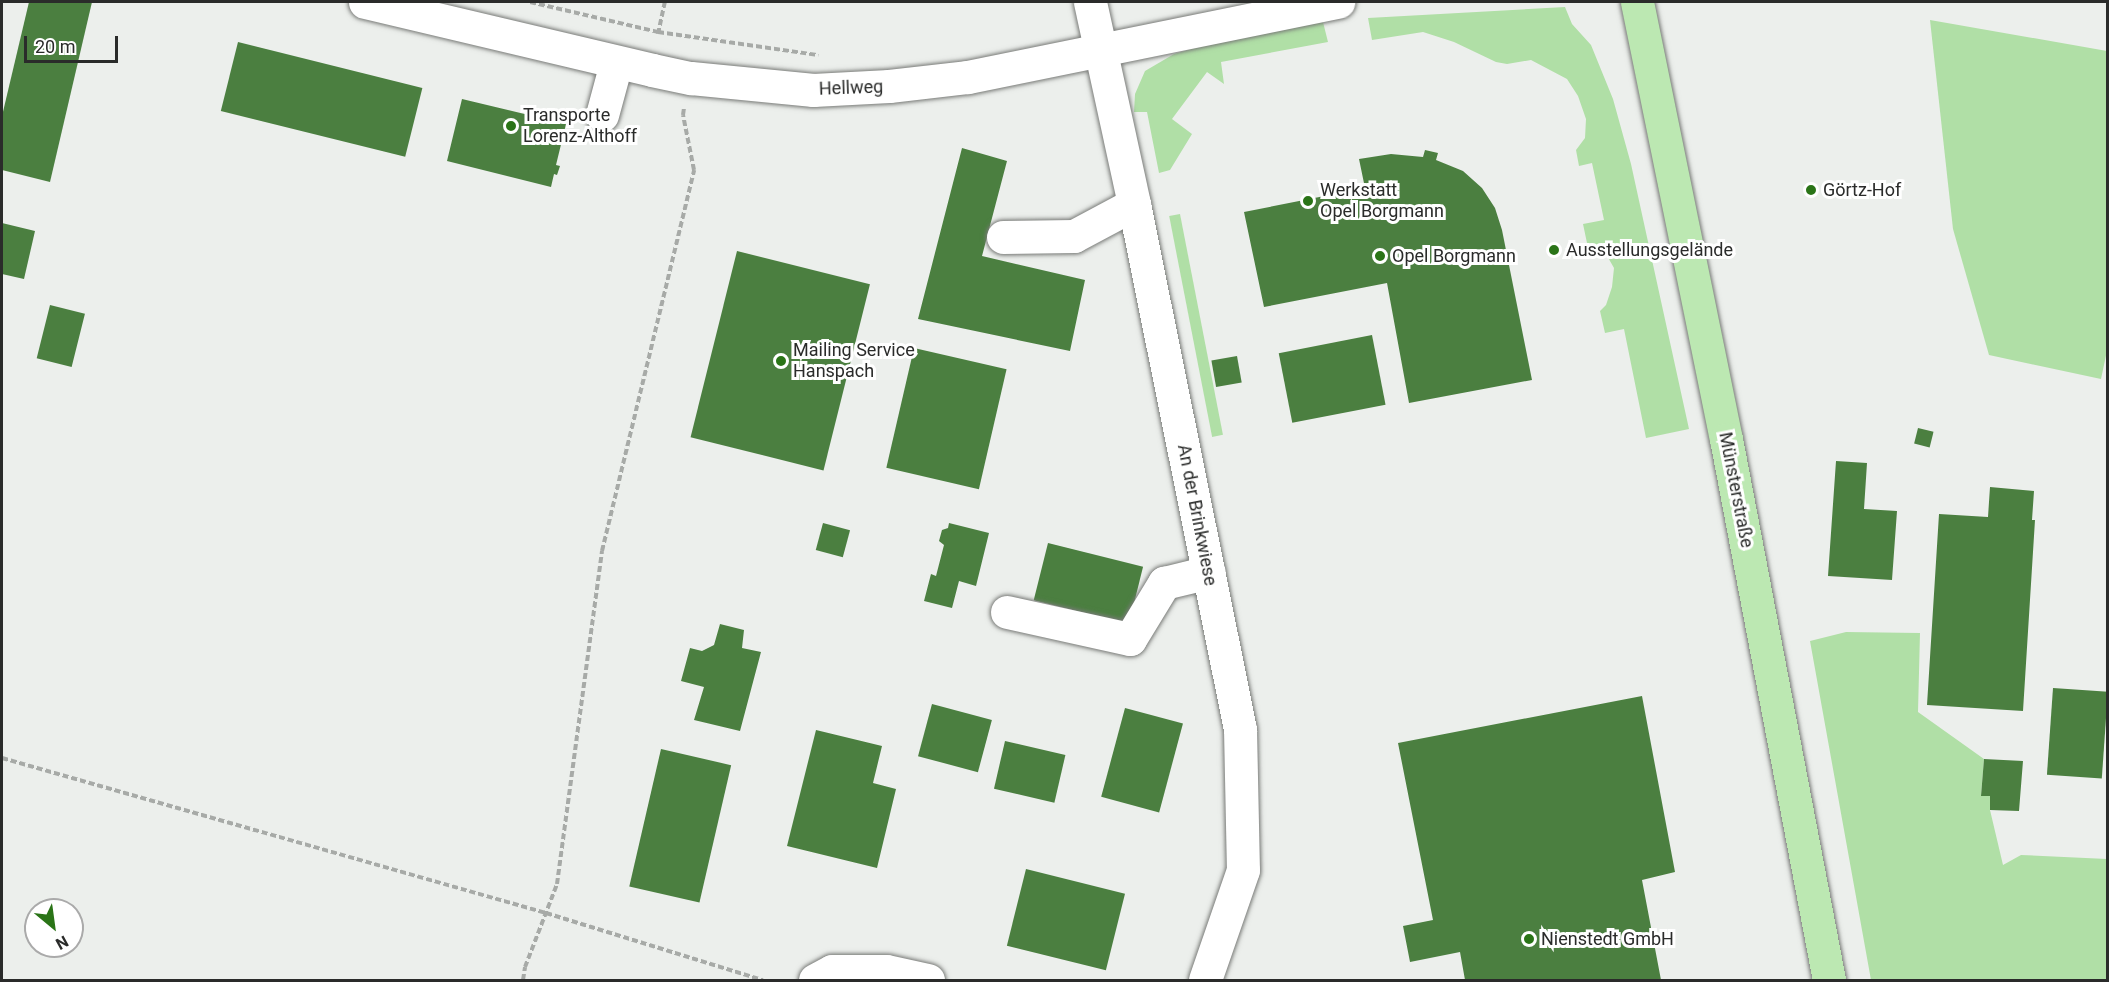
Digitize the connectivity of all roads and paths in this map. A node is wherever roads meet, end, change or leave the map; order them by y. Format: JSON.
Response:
{"nodes":[{"id":1,"x":365,"y":2,"type":"edge"},
{"id":2,"x":530,"y":2,"type":"edge"},
{"id":3,"x":1090,"y":2,"type":"edge"},
{"id":4,"x":1338,"y":2,"type":"edge"},
{"id":5,"x":1637,"y":2,"type":"edge"},
{"id":6,"x":1253,"y":10,"type":"edge"},
{"id":7,"x":696,"y":39,"type":"junction"},
{"id":8,"x":1099,"y":49,"type":"junction"},
{"id":9,"x":823,"y":56,"type":"dead end"},
{"id":10,"x":616,"y":63,"type":"junction"},
{"id":11,"x":690,"y":78,"type":"junction"},
{"id":12,"x":603,"y":115,"type":"dead end"},
{"id":13,"x":1134,"y":204,"type":"junction"},
{"id":14,"x":1003,"y":237,"type":"dead end"},
{"id":15,"x":1209,"y":572,"type":"junction"},
{"id":16,"x":1007,"y":612,"type":"dead end"},
{"id":17,"x":2,"y":759,"type":"edge"},
{"id":18,"x":546,"y":913,"type":"junction"},
{"id":19,"x":523,"y":981,"type":"edge"},
{"id":20,"x":763,"y":981,"type":"edge"},
{"id":21,"x":815,"y":981,"type":"edge"},
{"id":22,"x":928,"y":981,"type":"edge"},
{"id":23,"x":1205,"y":981,"type":"edge"},
{"id":24,"x":1829,"y":981,"type":"edge"}],
"edges":[{"from":1,"to":10,"type":"street","name":"Hellweg"},
{"from":2,"to":7,"type":"path"},
{"from":3,"to":8,"type":"street","name":"An der Brinkwiese"},
{"from":4,"to":6,"type":"street","name":"Hellweg"},
{"from":5,"to":24,"type":"main road","name":"Münsterstraße"},
{"from":6,"to":8,"type":"street","name":"Hellweg"},
{"from":7,"to":9,"type":"path"},
{"from":7,"to":11,"type":"path"},
{"from":8,"to":11,"type":"street","name":"Hellweg"},
{"from":8,"to":13,"type":"street","name":"An der Brinkwiese"},
{"from":10,"to":11,"type":"street","name":"Hellweg"},
{"from":10,"to":12,"type":"street"},
{"from":11,"to":18,"type":"path"},
{"from":13,"to":14,"type":"street"},
{"from":13,"to":15,"type":"street","name":"An der Brinkwiese"},
{"from":15,"to":16,"type":"street"},
{"from":15,"to":23,"type":"street","name":"An der Brinkwiese"},
{"from":17,"to":18,"type":"path"},
{"from":18,"to":19,"type":"path"},
{"from":18,"to":20,"type":"path"},
{"from":21,"to":22,"type":"street"}]}
